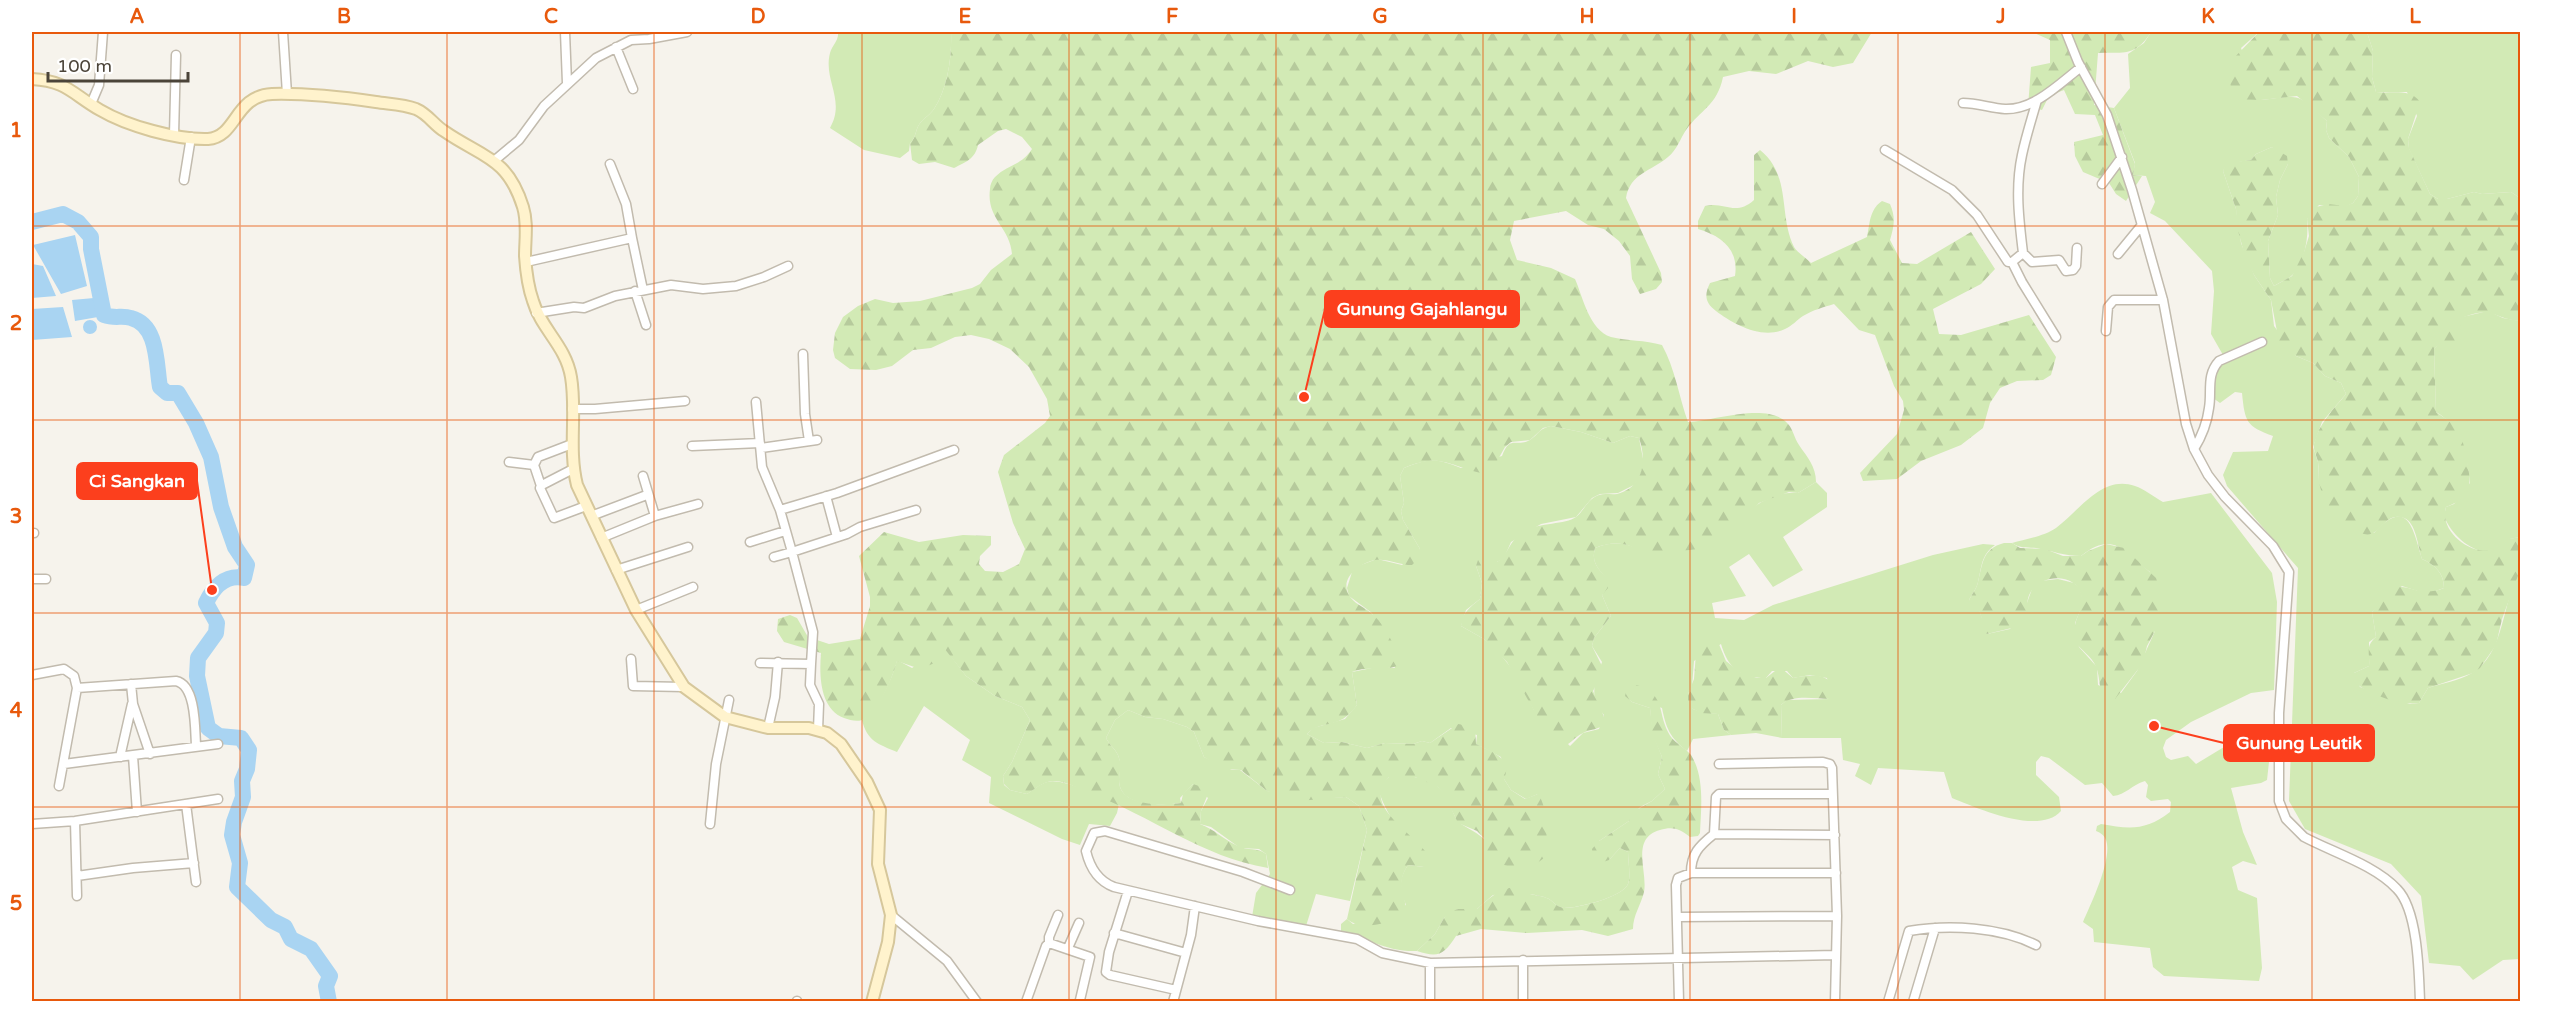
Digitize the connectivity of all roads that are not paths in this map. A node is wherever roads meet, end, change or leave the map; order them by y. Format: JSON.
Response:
{"nodes":[{"id":1,"x":103,"y":32,"type":"edge"},
{"id":2,"x":283,"y":32,"type":"edge"},
{"id":3,"x":565,"y":32,"type":"edge"},
{"id":4,"x":687,"y":32,"type":"edge"},
{"id":5,"x":2066,"y":32,"type":"edge"},
{"id":6,"x":616,"y":47,"type":"junction"},
{"id":7,"x":176,"y":56,"type":"dead end"},
{"id":8,"x":2081,"y":67,"type":"junction"},
{"id":9,"x":32,"y":79,"type":"edge"},
{"id":10,"x":567,"y":84,"type":"junction"},
{"id":11,"x":633,"y":89,"type":"dead end"},
{"id":12,"x":287,"y":94,"type":"junction"},
{"id":13,"x":2037,"y":100,"type":"junction"},
{"id":14,"x":1963,"y":103,"type":"dead end"},
{"id":15,"x":91,"y":104,"type":"junction"},
{"id":16,"x":174,"y":135,"type":"junction"},
{"id":17,"x":191,"y":137,"type":"junction"},
{"id":18,"x":1885,"y":150,"type":"dead end"},
{"id":19,"x":2122,"y":157,"type":"junction"},
{"id":20,"x":495,"y":160,"type":"junction"},
{"id":21,"x":610,"y":164,"type":"dead end"},
{"id":22,"x":184,"y":180,"type":"dead end"},
{"id":23,"x":2102,"y":184,"type":"dead end"},
{"id":24,"x":2141,"y":226,"type":"junction"},
{"id":25,"x":632,"y":238,"type":"junction"},
{"id":26,"x":2077,"y":248,"type":"dead end"},
{"id":27,"x":2023,"y":253,"type":"junction"},
{"id":28,"x":2118,"y":254,"type":"dead end"},
{"id":29,"x":526,"y":262,"type":"junction"},
{"id":30,"x":2012,"y":262,"type":"junction"},
{"id":31,"x":788,"y":266,"type":"dead end"},
{"id":32,"x":639,"y":290,"type":"junction"},
{"id":33,"x":2163,"y":300,"type":"junction"},
{"id":34,"x":536,"y":312,"type":"junction"},
{"id":35,"x":646,"y":325,"type":"dead end"},
{"id":36,"x":2106,"y":331,"type":"dead end"},
{"id":37,"x":2056,"y":337,"type":"dead end"},
{"id":38,"x":2262,"y":342,"type":"dead end"},
{"id":39,"x":803,"y":354,"type":"dead end"},
{"id":40,"x":685,"y":401,"type":"dead end"},
{"id":41,"x":756,"y":402,"type":"dead end"},
{"id":42,"x":572,"y":409,"type":"junction"},
{"id":43,"x":572,"y":444,"type":"junction"},
{"id":44,"x":761,"y":445,"type":"junction"},
{"id":45,"x":692,"y":446,"type":"dead end"},
{"id":46,"x":2194,"y":449,"type":"junction"},
{"id":47,"x":954,"y":450,"type":"dead end"},
{"id":48,"x":509,"y":462,"type":"dead end"},
{"id":49,"x":534,"y":465,"type":"junction"},
{"id":50,"x":573,"y":469,"type":"junction"},
{"id":51,"x":643,"y":476,"type":"dead end"},
{"id":52,"x":541,"y":486,"type":"junction"},
{"id":53,"x":644,"y":496,"type":"dead end"},
{"id":54,"x":826,"y":496,"type":"junction"},
{"id":55,"x":698,"y":504,"type":"dead end"},
{"id":56,"x":780,"y":510,"type":"junction"},
{"id":57,"x":916,"y":510,"type":"dead end"},
{"id":58,"x":589,"y":511,"type":"junction"},
{"id":59,"x":655,"y":516,"type":"junction"},
{"id":60,"x":785,"y":531,"type":"junction"},
{"id":61,"x":837,"y":537,"type":"junction"},
{"id":62,"x":601,"y":538,"type":"junction"},
{"id":63,"x":750,"y":542,"type":"dead end"},
{"id":64,"x":687,"y":547,"type":"dead end"},
{"id":65,"x":792,"y":552,"type":"junction"},
{"id":66,"x":774,"y":557,"type":"dead end"},
{"id":67,"x":616,"y":570,"type":"junction"},
{"id":68,"x":32,"y":579,"type":"edge"},
{"id":69,"x":46,"y":579,"type":"dead end"},
{"id":70,"x":693,"y":587,"type":"dead end"},
{"id":71,"x":636,"y":610,"type":"junction"},
{"id":72,"x":631,"y":659,"type":"dead end"},
{"id":73,"x":778,"y":662,"type":"junction"},
{"id":74,"x":760,"y":663,"type":"dead end"},
{"id":75,"x":810,"y":664,"type":"junction"},
{"id":76,"x":32,"y":675,"type":"edge"},
{"id":77,"x":131,"y":684,"type":"junction"},
{"id":78,"x":684,"y":687,"type":"junction"},
{"id":79,"x":77,"y":688,"type":"junction"},
{"id":80,"x":729,"y":700,"type":"dead end"},
{"id":81,"x":133,"y":704,"type":"junction"},
{"id":82,"x":724,"y":717,"type":"junction"},
{"id":83,"x":768,"y":728,"type":"junction"},
{"id":84,"x":818,"y":730,"type":"junction"},
{"id":85,"x":218,"y":744,"type":"dead end"},
{"id":86,"x":196,"y":746,"type":"junction"},
{"id":87,"x":150,"y":754,"type":"junction"},
{"id":88,"x":133,"y":756,"type":"junction"},
{"id":89,"x":120,"y":757,"type":"junction"},
{"id":90,"x":1719,"y":764,"type":"dead end"},
{"id":91,"x":64,"y":765,"type":"junction"},
{"id":92,"x":59,"y":786,"type":"dead end"},
{"id":93,"x":1832,"y":794,"type":"junction"},
{"id":94,"x":219,"y":799,"type":"dead end"},
{"id":95,"x":186,"y":804,"type":"junction"},
{"id":96,"x":137,"y":812,"type":"junction"},
{"id":97,"x":75,"y":821,"type":"junction"},
{"id":98,"x":32,"y":824,"type":"edge"},
{"id":99,"x":710,"y":824,"type":"dead end"},
{"id":100,"x":1714,"y":834,"type":"junction"},
{"id":101,"x":1835,"y":835,"type":"junction"},
{"id":102,"x":194,"y":863,"type":"junction"},
{"id":103,"x":1691,"y":873,"type":"junction"},
{"id":104,"x":1836,"y":873,"type":"junction"},
{"id":105,"x":77,"y":876,"type":"junction"},
{"id":106,"x":196,"y":882,"type":"dead end"},
{"id":107,"x":1290,"y":890,"type":"dead end"},
{"id":108,"x":1128,"y":891,"type":"junction"},
{"id":109,"x":77,"y":896,"type":"dead end"},
{"id":110,"x":1195,"y":906,"type":"junction"},
{"id":111,"x":891,"y":915,"type":"junction"},
{"id":112,"x":1058,"y":915,"type":"dead end"},
{"id":113,"x":1837,"y":916,"type":"junction"},
{"id":114,"x":1677,"y":917,"type":"junction"},
{"id":115,"x":1079,"y":923,"type":"dead end"},
{"id":116,"x":1935,"y":928,"type":"junction"},
{"id":117,"x":1114,"y":933,"type":"junction"},
{"id":118,"x":1049,"y":943,"type":"junction"},
{"id":119,"x":2036,"y":945,"type":"dead end"},
{"id":120,"x":1068,"y":948,"type":"junction"},
{"id":121,"x":1186,"y":953,"type":"junction"},
{"id":122,"x":1836,"y":955,"type":"junction"},
{"id":123,"x":1678,"y":958,"type":"junction"},
{"id":124,"x":1523,"y":960,"type":"junction"},
{"id":125,"x":1430,"y":963,"type":"junction"},
{"id":126,"x":1176,"y":990,"type":"junction"},
{"id":127,"x":1080,"y":1000,"type":"edge"},
{"id":128,"x":872,"y":1002,"type":"edge"},
{"id":129,"x":977,"y":1002,"type":"edge"},
{"id":130,"x":1026,"y":1002,"type":"edge"},
{"id":131,"x":1173,"y":1002,"type":"edge"},
{"id":132,"x":1430,"y":1002,"type":"edge"},
{"id":133,"x":1522,"y":1002,"type":"edge"},
{"id":134,"x":1679,"y":1002,"type":"edge"},
{"id":135,"x":1835,"y":1002,"type":"edge"},
{"id":136,"x":1888,"y":1002,"type":"edge"},
{"id":137,"x":1913,"y":1002,"type":"edge"},
{"id":138,"x":2420,"y":1002,"type":"edge"}],
"edges":[{"from":1,"to":15,"type":"street"},
{"from":2,"to":12,"type":"street"},
{"from":3,"to":10,"type":"street"},
{"from":4,"to":6,"type":"street"},
{"from":5,"to":8,"type":"street"},
{"from":6,"to":10,"type":"street"},
{"from":6,"to":11,"type":"street"},
{"from":7,"to":16,"type":"street"},
{"from":8,"to":13,"type":"street"},
{"from":8,"to":19,"type":"street"},
{"from":9,"to":15,"type":"street"},
{"from":10,"to":20,"type":"street"},
{"from":12,"to":17,"type":"street"},
{"from":12,"to":20,"type":"street"},
{"from":13,"to":14,"type":"street"},
{"from":13,"to":27,"type":"street"},
{"from":15,"to":16,"type":"street"},
{"from":16,"to":17,"type":"street"},
{"from":17,"to":22,"type":"street"},
{"from":18,"to":30,"type":"street"},
{"from":19,"to":23,"type":"street"},
{"from":19,"to":24,"type":"street"},
{"from":20,"to":29,"type":"street"},
{"from":21,"to":25,"type":"street"},
{"from":24,"to":28,"type":"street"},
{"from":24,"to":33,"type":"street"},
{"from":25,"to":29,"type":"street"},
{"from":25,"to":32,"type":"street"},
{"from":26,"to":27,"type":"street"},
{"from":27,"to":30,"type":"street"},
{"from":29,"to":34,"type":"street"},
{"from":30,"to":37,"type":"street"},
{"from":31,"to":32,"type":"street"},
{"from":32,"to":34,"type":"street"},
{"from":32,"to":35,"type":"street"},
{"from":33,"to":36,"type":"street"},
{"from":33,"to":46,"type":"street"},
{"from":34,"to":42,"type":"street"},
{"from":38,"to":46,"type":"street"},
{"from":39,"to":44,"type":"street"},
{"from":40,"to":42,"type":"street"},
{"from":41,"to":44,"type":"street"},
{"from":42,"to":43,"type":"street"},
{"from":43,"to":49,"type":"street"},
{"from":43,"to":50,"type":"street"},
{"from":44,"to":45,"type":"street"},
{"from":44,"to":56,"type":"street"},
{"from":46,"to":138,"type":"street"},
{"from":47,"to":54,"type":"street"},
{"from":48,"to":49,"type":"street"},
{"from":49,"to":52,"type":"street"},
{"from":50,"to":52,"type":"street"},
{"from":50,"to":58,"type":"street"},
{"from":51,"to":59,"type":"street"},
{"from":52,"to":58,"type":"street"},
{"from":53,"to":58,"type":"street"},
{"from":54,"to":56,"type":"street"},
{"from":54,"to":61,"type":"street"},
{"from":55,"to":59,"type":"street"},
{"from":56,"to":60,"type":"street"},
{"from":57,"to":61,"type":"street"},
{"from":58,"to":62,"type":"street"},
{"from":59,"to":62,"type":"street"},
{"from":60,"to":63,"type":"street"},
{"from":60,"to":65,"type":"street"},
{"from":61,"to":65,"type":"street"},
{"from":62,"to":67,"type":"street"},
{"from":64,"to":67,"type":"street"},
{"from":65,"to":66,"type":"street"},
{"from":65,"to":75,"type":"street"},
{"from":67,"to":71,"type":"street"},
{"from":68,"to":69,"type":"street"},
{"from":70,"to":71,"type":"street"},
{"from":71,"to":78,"type":"street"},
{"from":72,"to":78,"type":"street"},
{"from":73,"to":74,"type":"street"},
{"from":73,"to":75,"type":"street"},
{"from":73,"to":83,"type":"street"},
{"from":75,"to":84,"type":"street"},
{"from":76,"to":79,"type":"street"},
{"from":77,"to":79,"type":"street"},
{"from":77,"to":81,"type":"street"},
{"from":77,"to":86,"type":"street"},
{"from":78,"to":82,"type":"street"},
{"from":79,"to":91,"type":"street"},
{"from":80,"to":82,"type":"street"},
{"from":81,"to":87,"type":"street"},
{"from":81,"to":89,"type":"street"},
{"from":82,"to":83,"type":"street"},
{"from":82,"to":99,"type":"street"},
{"from":83,"to":84,"type":"street"},
{"from":84,"to":111,"type":"street"},
{"from":85,"to":86,"type":"street"},
{"from":86,"to":87,"type":"street"},
{"from":87,"to":88,"type":"street"},
{"from":88,"to":89,"type":"street"},
{"from":88,"to":96,"type":"street"},
{"from":89,"to":91,"type":"street"},
{"from":90,"to":93,"type":"street"},
{"from":91,"to":92,"type":"street"},
{"from":93,"to":100,"type":"street"},
{"from":93,"to":101,"type":"street"},
{"from":94,"to":95,"type":"street"},
{"from":95,"to":96,"type":"street"},
{"from":95,"to":102,"type":"street"},
{"from":96,"to":97,"type":"street"},
{"from":97,"to":98,"type":"street"},
{"from":97,"to":105,"type":"street"},
{"from":100,"to":101,"type":"street"},
{"from":100,"to":103,"type":"street"},
{"from":101,"to":104,"type":"street"},
{"from":102,"to":105,"type":"street"},
{"from":102,"to":106,"type":"street"},
{"from":103,"to":104,"type":"street"},
{"from":103,"to":114,"type":"street"},
{"from":104,"to":113,"type":"street"},
{"from":105,"to":109,"type":"street"},
{"from":107,"to":108,"type":"street"},
{"from":108,"to":110,"type":"street"},
{"from":108,"to":117,"type":"street"},
{"from":110,"to":121,"type":"street"},
{"from":110,"to":125,"type":"street"},
{"from":111,"to":128,"type":"street"},
{"from":111,"to":129,"type":"street"},
{"from":112,"to":118,"type":"street"},
{"from":113,"to":114,"type":"street"},
{"from":113,"to":122,"type":"street"},
{"from":114,"to":123,"type":"street"},
{"from":115,"to":120,"type":"street"},
{"from":116,"to":119,"type":"street"},
{"from":116,"to":136,"type":"street"},
{"from":116,"to":137,"type":"street"},
{"from":117,"to":121,"type":"street"},
{"from":117,"to":126,"type":"street"},
{"from":118,"to":120,"type":"street"},
{"from":118,"to":130,"type":"street"},
{"from":120,"to":127,"type":"street"},
{"from":121,"to":126,"type":"street"},
{"from":122,"to":123,"type":"street"},
{"from":122,"to":135,"type":"street"},
{"from":123,"to":124,"type":"street"},
{"from":123,"to":134,"type":"street"},
{"from":124,"to":125,"type":"street"},
{"from":124,"to":133,"type":"street"},
{"from":125,"to":132,"type":"street"},
{"from":126,"to":131,"type":"street"}]}
